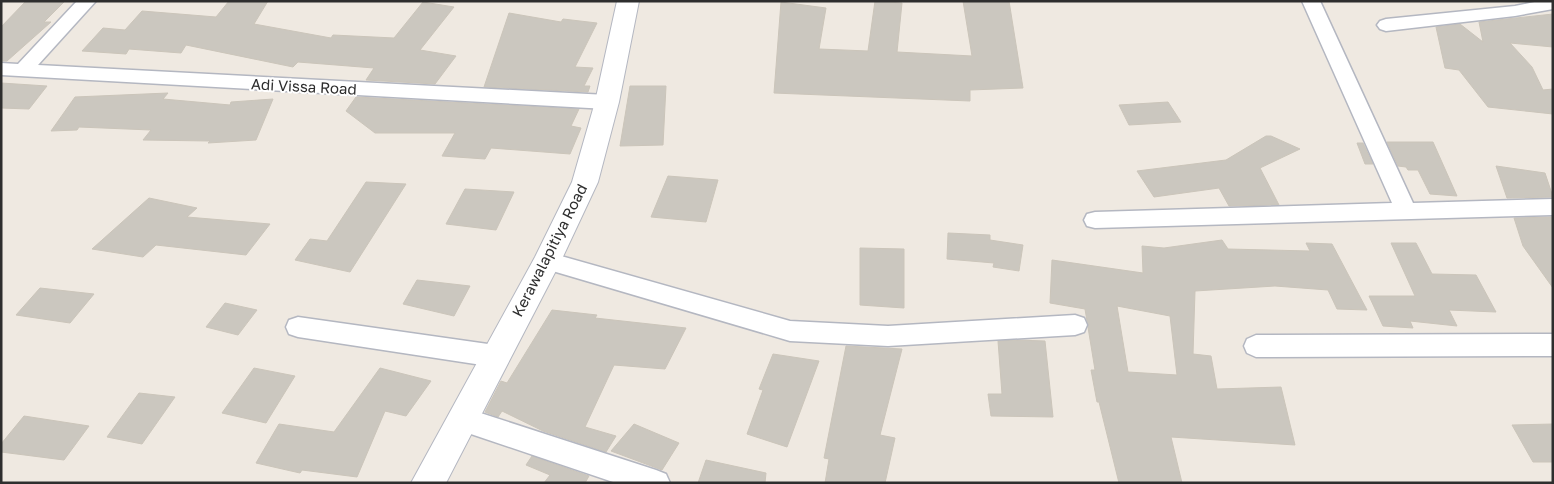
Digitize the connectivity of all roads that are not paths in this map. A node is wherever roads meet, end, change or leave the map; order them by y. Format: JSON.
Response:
{"nodes":[{"id":1,"x":87,"y":1,"type":"edge"},
{"id":2,"x":628,"y":1,"type":"edge"},
{"id":3,"x":1311,"y":1,"type":"edge"},
{"id":4,"x":1553,"y":4,"type":"edge"},
{"id":5,"x":1386,"y":25,"type":"dead end"},
{"id":6,"x":1,"y":69,"type":"edge"},
{"id":7,"x":23,"y":70,"type":"junction"},
{"id":8,"x":607,"y":102,"type":"junction"},
{"id":9,"x":1553,"y":207,"type":"edge"},
{"id":10,"x":1406,"y":210,"type":"junction"},
{"id":11,"x":1095,"y":220,"type":"dead end"},
{"id":12,"x":547,"y":261,"type":"junction"},
{"id":13,"x":1075,"y":325,"type":"dead end"},
{"id":14,"x":298,"y":327,"type":"dead end"},
{"id":15,"x":1256,"y":346,"type":"dead end"},
{"id":16,"x":1553,"y":346,"type":"edge"},
{"id":17,"x":495,"y":356,"type":"junction"},
{"id":18,"x":462,"y":419,"type":"junction"},
{"id":19,"x":428,"y":483,"type":"edge"},
{"id":20,"x":656,"y":483,"type":"edge"}],
"edges":[{"from":1,"to":7,"type":"street"},
{"from":2,"to":8,"type":"street","name":"Kerawalapitiya Road"},
{"from":3,"to":10,"type":"street"},
{"from":4,"to":5,"type":"street"},
{"from":6,"to":7,"type":"street","name":"Adi Vissa Road"},
{"from":7,"to":8,"type":"street","name":"Adi Vissa Road"},
{"from":8,"to":12,"type":"street","name":"Kerawalapitiya Road"},
{"from":9,"to":10,"type":"street"},
{"from":10,"to":11,"type":"street"},
{"from":12,"to":13,"type":"street"},
{"from":12,"to":17,"type":"street","name":"Kerawalapitiya Road"},
{"from":14,"to":17,"type":"street"},
{"from":15,"to":16,"type":"street"},
{"from":17,"to":18,"type":"street","name":"Kerawalapitiya Road"},
{"from":18,"to":19,"type":"street","name":"Kerawalapitiya Road"},
{"from":18,"to":20,"type":"street"}]}
